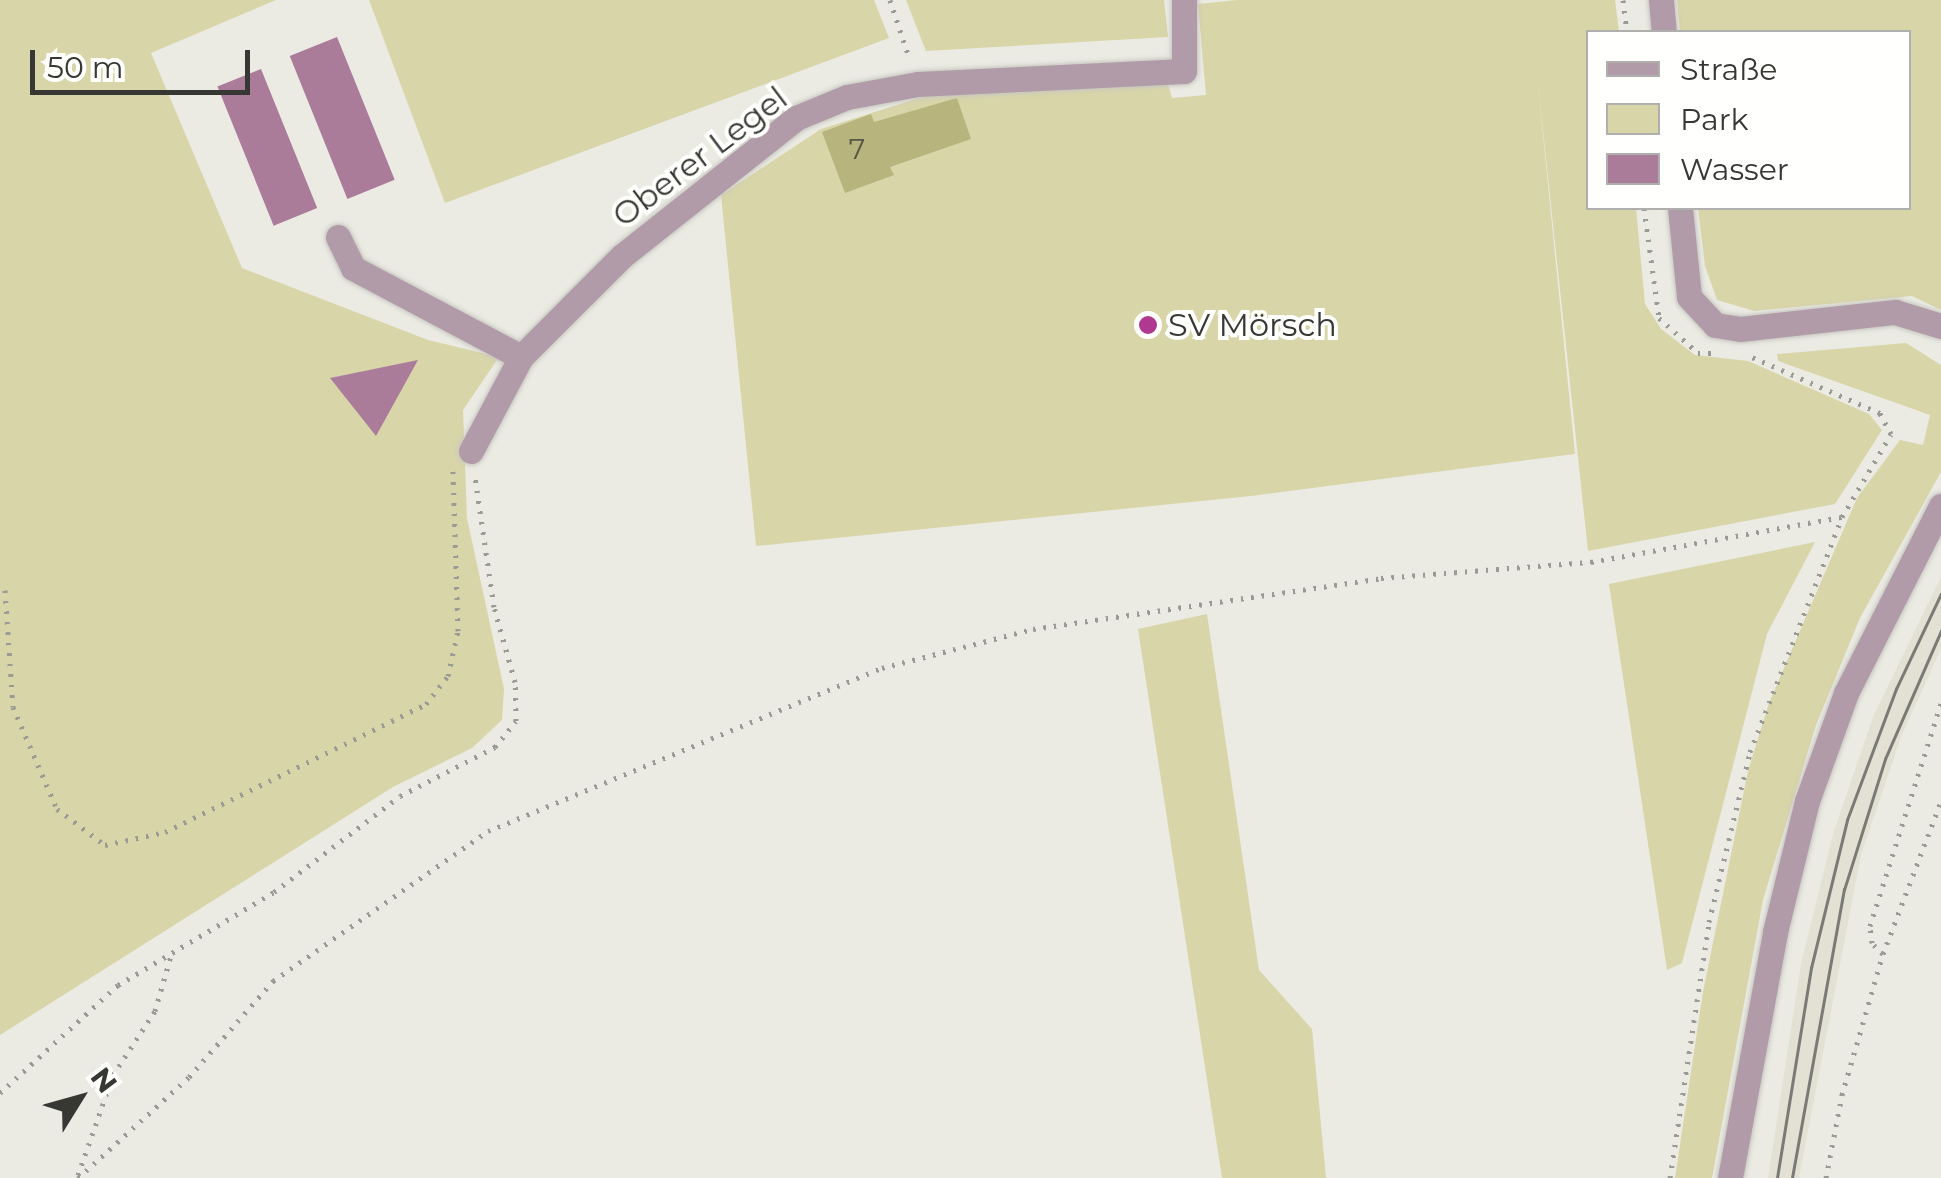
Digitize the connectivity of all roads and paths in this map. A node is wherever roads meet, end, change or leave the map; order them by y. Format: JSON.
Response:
{"nodes":[{"id":1,"x":890,"y":0,"type":"edge"},
{"id":2,"x":1184,"y":0,"type":"edge"},
{"id":3,"x":1623,"y":0,"type":"edge"},
{"id":4,"x":1661,"y":0,"type":"edge"},
{"id":5,"x":1626,"y":30,"type":"edge"},
{"id":6,"x":1664,"y":30,"type":"edge"},
{"id":7,"x":918,"y":84,"type":"junction"},
{"id":8,"x":1680,"y":210,"type":"edge"},
{"id":9,"x":338,"y":237,"type":"dead end"},
{"id":10,"x":1941,"y":326,"type":"edge"},
{"id":11,"x":1740,"y":329,"type":"junction"},
{"id":12,"x":520,"y":357,"type":"junction"},
{"id":13,"x":471,"y":451,"type":"junction"},
{"id":14,"x":1941,"y":506,"type":"edge"},
{"id":15,"x":1842,"y":517,"type":"junction"},
{"id":16,"x":5,"y":590,"type":"dead end"},
{"id":17,"x":1941,"y":703,"type":"edge"},
{"id":18,"x":1941,"y":801,"type":"edge"},
{"id":19,"x":173,"y":949,"type":"junction"},
{"id":20,"x":1884,"y":954,"type":"junction"},
{"id":21,"x":0,"y":1093,"type":"edge"},
{"id":22,"x":78,"y":1178,"type":"edge"},
{"id":23,"x":1670,"y":1178,"type":"edge"},
{"id":24,"x":1730,"y":1178,"type":"edge"},
{"id":25,"x":1826,"y":1178,"type":"edge"}],
"edges":[{"from":1,"to":7,"type":"path"},
{"from":2,"to":7,"type":"street","name":"Oberer Legel"},
{"from":3,"to":5,"type":"path"},
{"from":4,"to":6,"type":"street"},
{"from":7,"to":12,"type":"street","name":"Oberer Legel"},
{"from":8,"to":11,"type":"street"},
{"from":9,"to":12,"type":"street"},
{"from":10,"to":11,"type":"street"},
{"from":11,"to":15,"type":"path"},
{"from":12,"to":13,"type":"street","name":"Oberer Legel"},
{"from":13,"to":16,"type":"path"},
{"from":13,"to":19,"type":"path"},
{"from":14,"to":24,"type":"street"},
{"from":15,"to":22,"type":"path"},
{"from":15,"to":23,"type":"path"},
{"from":17,"to":20,"type":"path"},
{"from":18,"to":20,"type":"path"},
{"from":19,"to":21,"type":"path"},
{"from":19,"to":22,"type":"path"},
{"from":20,"to":25,"type":"path"}]}
